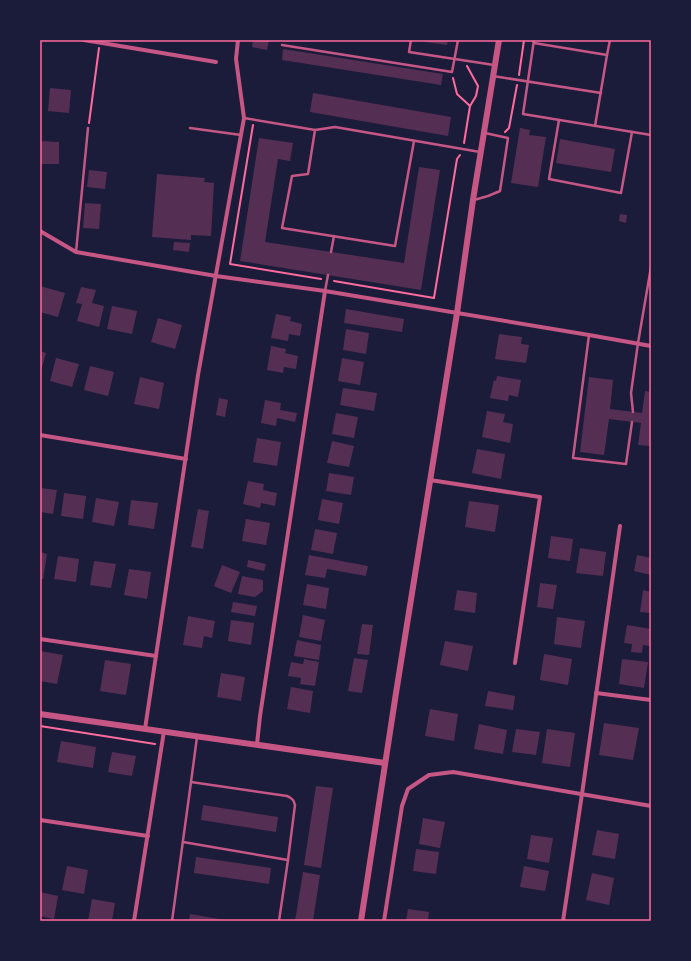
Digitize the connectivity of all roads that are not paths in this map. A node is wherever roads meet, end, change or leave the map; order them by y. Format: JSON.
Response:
{"nodes":[{"id":1,"x":84,"y":40,"type":"edge"},
{"id":2,"x":238,"y":40,"type":"edge"},
{"id":3,"x":411,"y":40,"type":"edge"},
{"id":4,"x":458,"y":40,"type":"edge"},
{"id":5,"x":499,"y":40,"type":"edge"},
{"id":6,"x":610,"y":40,"type":"edge"},
{"id":7,"x":93,"y":41,"type":"edge"},
{"id":8,"x":534,"y":41,"type":"edge"},
{"id":9,"x":282,"y":45,"type":"dead end"},
{"id":10,"x":608,"y":55,"type":"junction"},
{"id":11,"x":454,"y":59,"type":"junction"},
{"id":12,"x":216,"y":62,"type":"dead end"},
{"id":13,"x":495,"y":66,"type":"junction"},
{"id":14,"x":493,"y":76,"type":"junction"},
{"id":15,"x":528,"y":81,"type":"junction"},
{"id":16,"x":601,"y":94,"type":"junction"},
{"id":17,"x":244,"y":118,"type":"junction"},
{"id":18,"x":559,"y":120,"type":"junction"},
{"id":19,"x":595,"y":126,"type":"junction"},
{"id":20,"x":88,"y":128,"type":"road end"},
{"id":21,"x":190,"y":128,"type":"dead end"},
{"id":22,"x":315,"y":130,"type":"junction"},
{"id":23,"x":632,"y":132,"type":"junction"},
{"id":24,"x":484,"y":133,"type":"junction"},
{"id":25,"x":241,"y":135,"type":"junction"},
{"id":26,"x":651,"y":135,"type":"edge"},
{"id":27,"x":414,"y":141,"type":"junction"},
{"id":28,"x":481,"y":152,"type":"junction"},
{"id":29,"x":473,"y":200,"type":"junction"},
{"id":30,"x":40,"y":231,"type":"edge"},
{"id":31,"x":334,"y":236,"type":"junction"},
{"id":32,"x":76,"y":252,"type":"junction"},
{"id":33,"x":331,"y":252,"type":"dead end"},
{"id":34,"x":651,"y":269,"type":"edge"},
{"id":35,"x":328,"y":275,"type":"dead end"},
{"id":36,"x":216,"y":276,"type":"junction"},
{"id":37,"x":325,"y":291,"type":"junction"},
{"id":38,"x":457,"y":313,"type":"junction"},
{"id":39,"x":589,"y":335,"type":"junction"},
{"id":40,"x":638,"y":344,"type":"junction"},
{"id":41,"x":651,"y":346,"type":"edge"},
{"id":42,"x":633,"y":412,"type":"dead end"},
{"id":43,"x":632,"y":422,"type":"dead end"},
{"id":44,"x":40,"y":435,"type":"edge"},
{"id":45,"x":186,"y":459,"type":"junction"},
{"id":46,"x":430,"y":480,"type":"junction"},
{"id":47,"x":620,"y":526,"type":"dead end"},
{"id":48,"x":40,"y":639,"type":"edge"},
{"id":49,"x":156,"y":656,"type":"junction"},
{"id":50,"x":515,"y":663,"type":"dead end"},
{"id":51,"x":596,"y":694,"type":"junction"},
{"id":52,"x":651,"y":700,"type":"edge"},
{"id":53,"x":40,"y":714,"type":"edge"},
{"id":54,"x":145,"y":729,"type":"junction"},
{"id":55,"x":164,"y":731,"type":"junction"},
{"id":56,"x":197,"y":736,"type":"junction"},
{"id":57,"x":257,"y":744,"type":"junction"},
{"id":58,"x":385,"y":763,"type":"junction"},
{"id":59,"x":191,"y":782,"type":"junction"},
{"id":60,"x":582,"y":794,"type":"junction"},
{"id":61,"x":651,"y":806,"type":"edge"},
{"id":62,"x":40,"y":820,"type":"edge"},
{"id":63,"x":148,"y":836,"type":"junction"},
{"id":64,"x":183,"y":842,"type":"junction"},
{"id":65,"x":288,"y":860,"type":"junction"},
{"id":66,"x":134,"y":921,"type":"edge"},
{"id":67,"x":172,"y":921,"type":"edge"},
{"id":68,"x":279,"y":921,"type":"edge"},
{"id":69,"x":361,"y":921,"type":"edge"},
{"id":70,"x":384,"y":921,"type":"edge"},
{"id":71,"x":563,"y":921,"type":"edge"}],
"edges":[{"from":1,"to":7,"type":"street"},
{"from":2,"to":17,"type":"street"},
{"from":3,"to":11,"type":"lane"},
{"from":4,"to":11,"type":"lane"},
{"from":5,"to":13,"type":"street"},
{"from":6,"to":10,"type":"lane"},
{"from":7,"to":12,"type":"street"},
{"from":8,"to":10,"type":"lane"},
{"from":8,"to":15,"type":"lane"},
{"from":9,"to":11,"type":"lane"},
{"from":10,"to":16,"type":"lane"},
{"from":11,"to":13,"type":"lane"},
{"from":13,"to":14,"type":"street"},
{"from":14,"to":15,"type":"lane"},
{"from":14,"to":24,"type":"street"},
{"from":15,"to":16,"type":"lane"},
{"from":15,"to":18,"type":"lane"},
{"from":16,"to":19,"type":"lane"},
{"from":17,"to":22,"type":"lane"},
{"from":17,"to":25,"type":"street"},
{"from":18,"to":19,"type":"lane"},
{"from":18,"to":23,"type":"lane"},
{"from":19,"to":23,"type":"lane"},
{"from":20,"to":32,"type":"lane"},
{"from":21,"to":25,"type":"lane"},
{"from":22,"to":27,"type":"lane"},
{"from":22,"to":31,"type":"lane"},
{"from":23,"to":26,"type":"lane"},
{"from":24,"to":28,"type":"street"},
{"from":24,"to":29,"type":"lane"},
{"from":25,"to":36,"type":"street"},
{"from":27,"to":28,"type":"lane"},
{"from":27,"to":31,"type":"lane"},
{"from":28,"to":29,"type":"street"},
{"from":29,"to":38,"type":"street"},
{"from":30,"to":32,"type":"street"},
{"from":31,"to":33,"type":"lane"},
{"from":32,"to":36,"type":"street"},
{"from":34,"to":40,"type":"lane"},
{"from":35,"to":37,"type":"lane"},
{"from":36,"to":37,"type":"street"},
{"from":36,"to":45,"type":"street"},
{"from":37,"to":38,"type":"street"},
{"from":37,"to":57,"type":"street"},
{"from":38,"to":39,"type":"street"},
{"from":38,"to":46,"type":"street"},
{"from":39,"to":40,"type":"street"},
{"from":39,"to":43,"type":"lane"},
{"from":40,"to":41,"type":"street"},
{"from":40,"to":42,"type":"lane"},
{"from":44,"to":45,"type":"street"},
{"from":45,"to":49,"type":"street"},
{"from":46,"to":50,"type":"street"},
{"from":46,"to":58,"type":"street"},
{"from":47,"to":51,"type":"street"},
{"from":48,"to":49,"type":"street"},
{"from":49,"to":54,"type":"street"},
{"from":51,"to":52,"type":"street"},
{"from":51,"to":60,"type":"street"},
{"from":53,"to":54,"type":"street"},
{"from":54,"to":55,"type":"street"},
{"from":55,"to":56,"type":"street"},
{"from":55,"to":63,"type":"street"},
{"from":56,"to":57,"type":"street"},
{"from":56,"to":59,"type":"lane"},
{"from":57,"to":58,"type":"street"},
{"from":58,"to":69,"type":"street"},
{"from":59,"to":64,"type":"lane"},
{"from":59,"to":65,"type":"lane"},
{"from":60,"to":61,"type":"street"},
{"from":60,"to":70,"type":"street"},
{"from":60,"to":71,"type":"street"},
{"from":62,"to":63,"type":"street"},
{"from":63,"to":66,"type":"street"},
{"from":64,"to":65,"type":"lane"},
{"from":64,"to":67,"type":"lane"},
{"from":65,"to":68,"type":"lane"}]}
